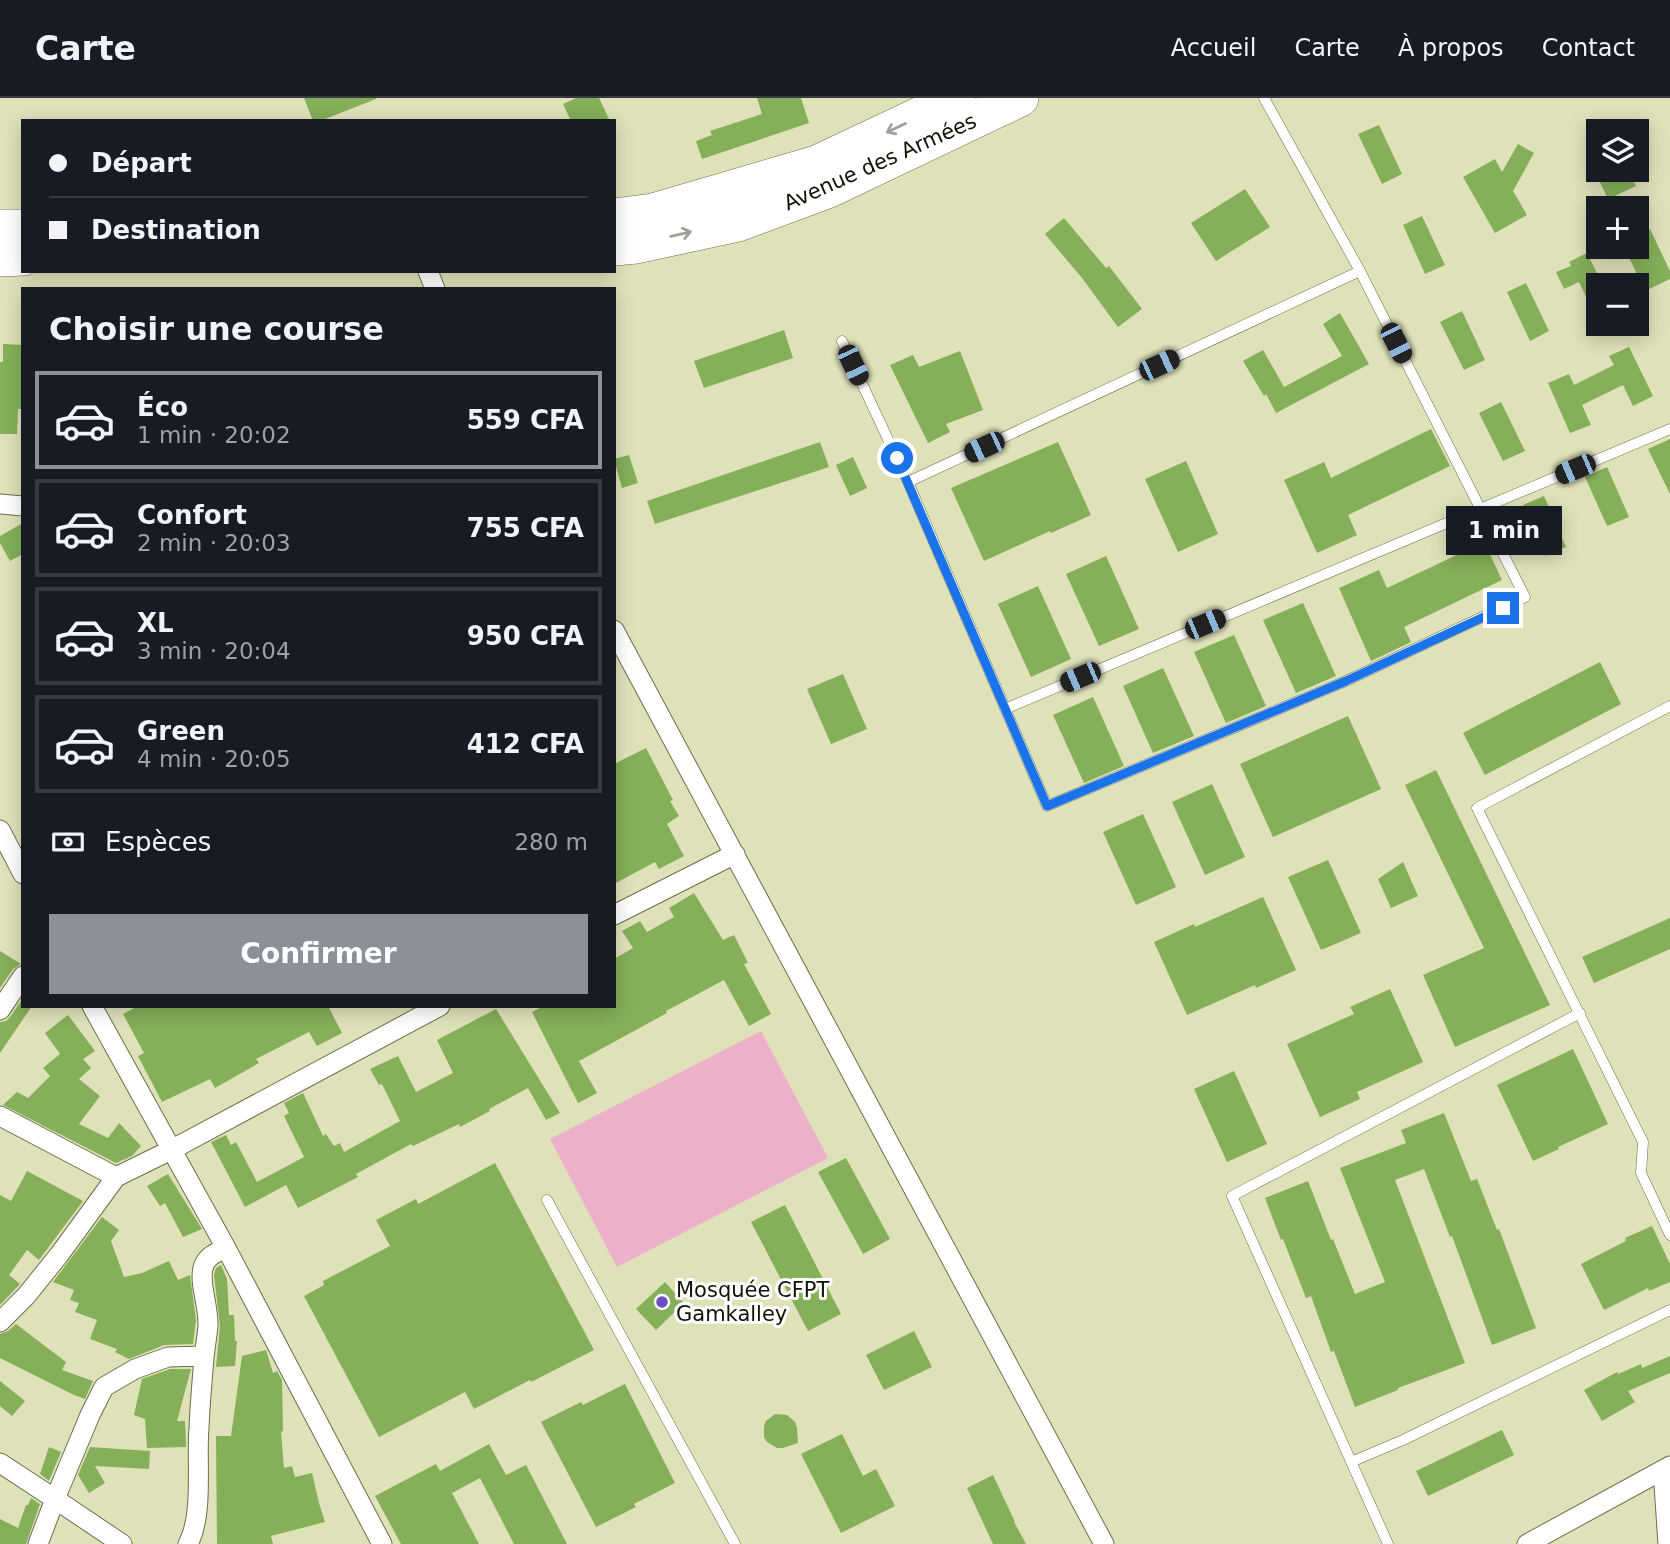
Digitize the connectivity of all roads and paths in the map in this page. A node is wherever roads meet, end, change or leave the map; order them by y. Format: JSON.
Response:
{"nodes":[{"id":1,"x":957,"y":98,"type":"edge"},
{"id":2,"x":1020,"y":98,"type":"edge"},
{"id":3,"x":1264,"y":98,"type":"edge"},
{"id":4,"x":616,"y":217,"type":"edge"},
{"id":5,"x":0,"y":228,"type":"edge"},
{"id":6,"x":21,"y":228,"type":"edge"},
{"id":7,"x":616,"y":247,"type":"edge"},
{"id":8,"x":21,"y":257,"type":"edge"},
{"id":9,"x":0,"y":258,"type":"edge"},
{"id":10,"x":1360,"y":271,"type":"junction"},
{"id":11,"x":842,"y":341,"type":"dead end"},
{"id":12,"x":1670,"y":429,"type":"edge"},
{"id":13,"x":908,"y":482,"type":"junction"},
{"id":14,"x":0,"y":505,"type":"edge"},
{"id":15,"x":21,"y":506,"type":"edge"},
{"id":16,"x":1480,"y":509,"type":"junction"},
{"id":17,"x":616,"y":634,"type":"edge"},
{"id":18,"x":1670,"y":706,"type":"edge"},
{"id":19,"x":1005,"y":709,"type":"junction"},
{"id":20,"x":0,"y":830,"type":"edge"},
{"id":21,"x":735,"y":854,"type":"junction"},
{"id":22,"x":21,"y":870,"type":"edge"},
{"id":23,"x":616,"y":914,"type":"edge"},
{"id":24,"x":21,"y":979,"type":"edge"},
{"id":25,"x":93,"y":1008,"type":"edge"},
{"id":26,"x":436,"y":1008,"type":"edge"},
{"id":27,"x":0,"y":1010,"type":"edge"},
{"id":28,"x":1580,"y":1013,"type":"junction"},
{"id":29,"x":0,"y":1116,"type":"edge"},
{"id":30,"x":172,"y":1150,"type":"junction"},
{"id":31,"x":116,"y":1177,"type":"junction"},
{"id":32,"x":547,"y":1199,"type":"dead end"},
{"id":33,"x":1670,"y":1236,"type":"edge"},
{"id":34,"x":226,"y":1248,"type":"junction"},
{"id":35,"x":1670,"y":1310,"type":"edge"},
{"id":36,"x":0,"y":1322,"type":"edge"},
{"id":37,"x":204,"y":1356,"type":"junction"},
{"id":38,"x":1351,"y":1462,"type":"junction"},
{"id":39,"x":0,"y":1464,"type":"edge"},
{"id":40,"x":1666,"y":1468,"type":"edge"},
{"id":41,"x":55,"y":1500,"type":"junction"},
{"id":42,"x":38,"y":1544,"type":"edge"},
{"id":43,"x":122,"y":1544,"type":"edge"},
{"id":44,"x":188,"y":1544,"type":"edge"},
{"id":45,"x":382,"y":1544,"type":"edge"},
{"id":46,"x":735,"y":1544,"type":"edge"},
{"id":47,"x":1104,"y":1544,"type":"edge"},
{"id":48,"x":1388,"y":1544,"type":"edge"},
{"id":49,"x":1527,"y":1544,"type":"edge"},
{"id":50,"x":1668,"y":1544,"type":"edge"}],
"edges":[{"from":1,"to":4,"type":"highway","name":"Avenue des Armées","one_way":true},
{"from":7,"to":2,"type":"highway","name":"Avenue des Armées","one_way":true},
{"from":3,"to":10,"type":"lane"},
{"from":5,"to":6,"type":"highway"},
{"from":8,"to":9,"type":"highway"},
{"from":10,"to":13,"type":"lane"},
{"from":10,"to":16,"type":"lane"},
{"from":11,"to":13,"type":"lane"},
{"from":12,"to":16,"type":"lane"},
{"from":13,"to":19,"type":"lane"},
{"from":14,"to":15,"type":"street"},
{"from":16,"to":19,"type":"lane"},
{"from":16,"to":19,"type":"lane"},
{"from":17,"to":21,"type":"street"},
{"from":18,"to":28,"type":"lane"},
{"from":20,"to":22,"type":"street"},
{"from":21,"to":23,"type":"street"},
{"from":21,"to":47,"type":"street"},
{"from":24,"to":27,"type":"street"},
{"from":25,"to":30,"type":"street"},
{"from":26,"to":30,"type":"street"},
{"from":28,"to":33,"type":"lane"},
{"from":28,"to":38,"type":"lane"},
{"from":29,"to":31,"type":"street"},
{"from":30,"to":31,"type":"street"},
{"from":30,"to":34,"type":"street"},
{"from":31,"to":36,"type":"street"},
{"from":32,"to":46,"type":"lane"},
{"from":34,"to":37,"type":"street"},
{"from":34,"to":45,"type":"street"},
{"from":35,"to":38,"type":"lane"},
{"from":37,"to":41,"type":"street"},
{"from":37,"to":44,"type":"street"},
{"from":38,"to":48,"type":"lane"},
{"from":39,"to":41,"type":"street"},
{"from":40,"to":49,"type":"street"},
{"from":40,"to":50,"type":"street"},
{"from":41,"to":42,"type":"street"},
{"from":41,"to":43,"type":"street"}]}
